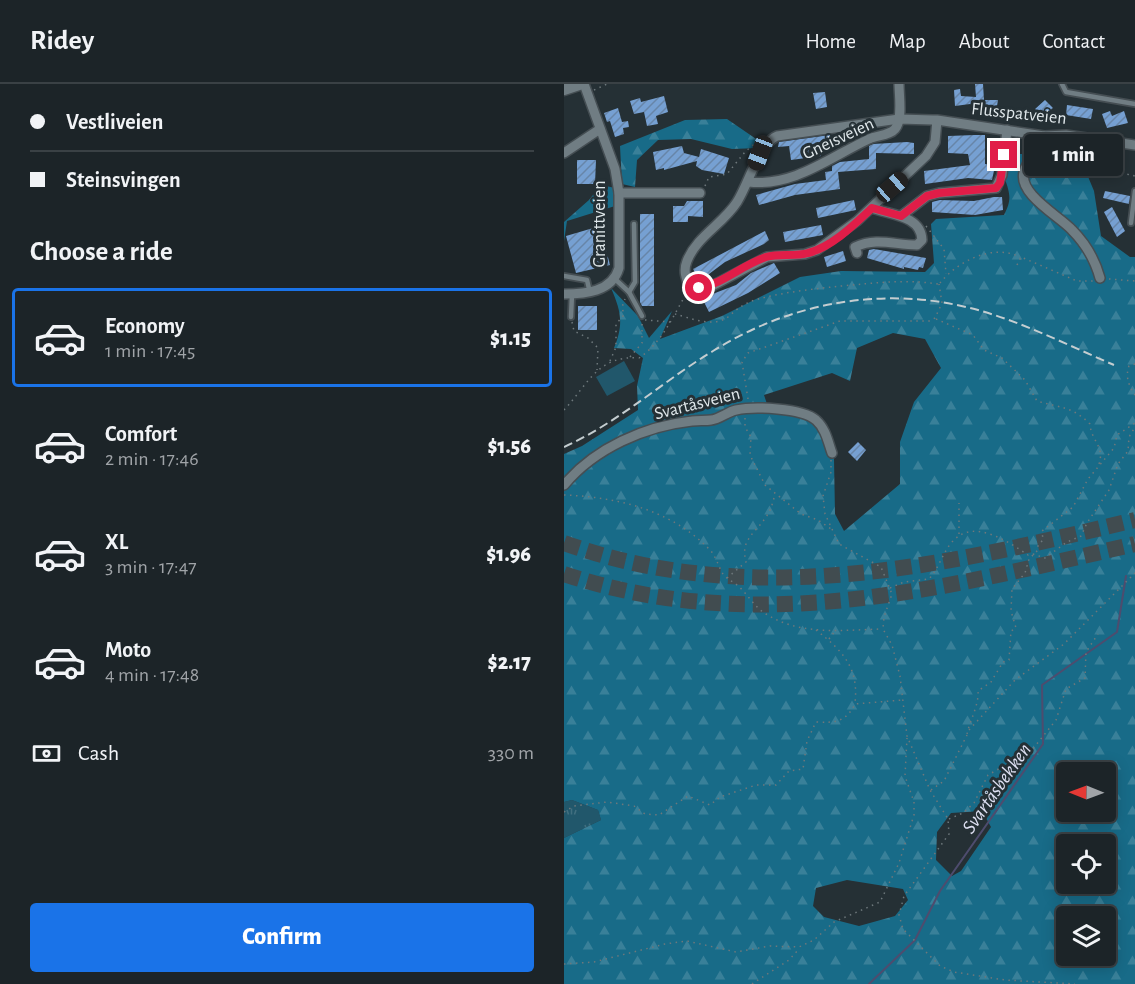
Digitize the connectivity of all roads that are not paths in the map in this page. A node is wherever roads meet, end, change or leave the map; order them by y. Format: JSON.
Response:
{"nodes":[{"id":1,"x":582,"y":84,"type":"edge"},
{"id":2,"x":899,"y":84,"type":"edge"},
{"id":3,"x":1062,"y":84,"type":"edge"},
{"id":4,"x":564,"y":89,"type":"edge"},
{"id":5,"x":1135,"y":104,"type":"edge"},
{"id":6,"x":899,"y":119,"type":"junction"},
{"id":7,"x":937,"y":120,"type":"junction"},
{"id":8,"x":600,"y":129,"type":"junction"},
{"id":9,"x":1006,"y":130,"type":"junction"},
{"id":10,"x":1044,"y":136,"type":"junction"},
{"id":11,"x":1135,"y":145,"type":"edge"},
{"id":12,"x":564,"y":153,"type":"edge"},
{"id":13,"x":749,"y":182,"type":"junction"},
{"id":14,"x":1135,"y":191,"type":"edge"},
{"id":15,"x":619,"y":193,"type":"junction"},
{"id":16,"x":700,"y":193,"type":"road end"},
{"id":17,"x":872,"y":208,"type":"junction"},
{"id":18,"x":901,"y":216,"type":"junction"},
{"id":19,"x":1131,"y":223,"type":"dead end"},
{"id":20,"x":634,"y":224,"type":"dead end"},
{"id":21,"x":857,"y":253,"type":"dead end"},
{"id":22,"x":564,"y":276,"type":"edge"},
{"id":23,"x":1100,"y":278,"type":"road end"},
{"id":24,"x":615,"y":279,"type":"junction"},
{"id":25,"x":590,"y":293,"type":"junction"},
{"id":26,"x":629,"y":293,"type":"junction"},
{"id":27,"x":568,"y":294,"type":"edge"},
{"id":28,"x":642,"y":316,"type":"road end"},
{"id":29,"x":572,"y":317,"type":"road end"},
{"id":30,"x":832,"y":453,"type":"road end"},
{"id":31,"x":564,"y":485,"type":"edge"}],
"edges":[{"from":1,"to":4,"type":"main road"},
{"from":1,"to":8,"type":"street","name":"Granittveien"},
{"from":2,"to":6,"type":"street"},
{"from":3,"to":5,"type":"lane"},
{"from":6,"to":7,"type":"street","name":"Flusspatveien"},
{"from":6,"to":13,"type":"street","name":"Gneisveien"},
{"from":6,"to":13,"type":"street","name":"Flusspatveien"},
{"from":7,"to":9,"type":"street","name":"Flusspatveien"},
{"from":7,"to":17,"type":"street"},
{"from":8,"to":12,"type":"street"},
{"from":8,"to":15,"type":"street","name":"Granittveien"},
{"from":9,"to":10,"type":"street","name":"Flusspatveien"},
{"from":9,"to":18,"type":"street"},
{"from":10,"to":11,"type":"street","name":"Flusspatveien"},
{"from":10,"to":23,"type":"street"},
{"from":13,"to":17,"type":"street"},
{"from":14,"to":19,"type":"lane"},
{"from":15,"to":16,"type":"street"},
{"from":15,"to":24,"type":"street","name":"Granittveien"},
{"from":17,"to":18,"type":"street"},
{"from":18,"to":21,"type":"street"},
{"from":20,"to":26,"type":"lane"},
{"from":22,"to":25,"type":"lane"},
{"from":24,"to":25,"type":"street","name":"Granittveien"},
{"from":24,"to":26,"type":"lane"},
{"from":25,"to":27,"type":"street","name":"Granittveien"},
{"from":26,"to":28,"type":"lane"},
{"from":27,"to":29,"type":"lane"},
{"from":30,"to":31,"type":"street","name":"Svartåsveien"}]}
